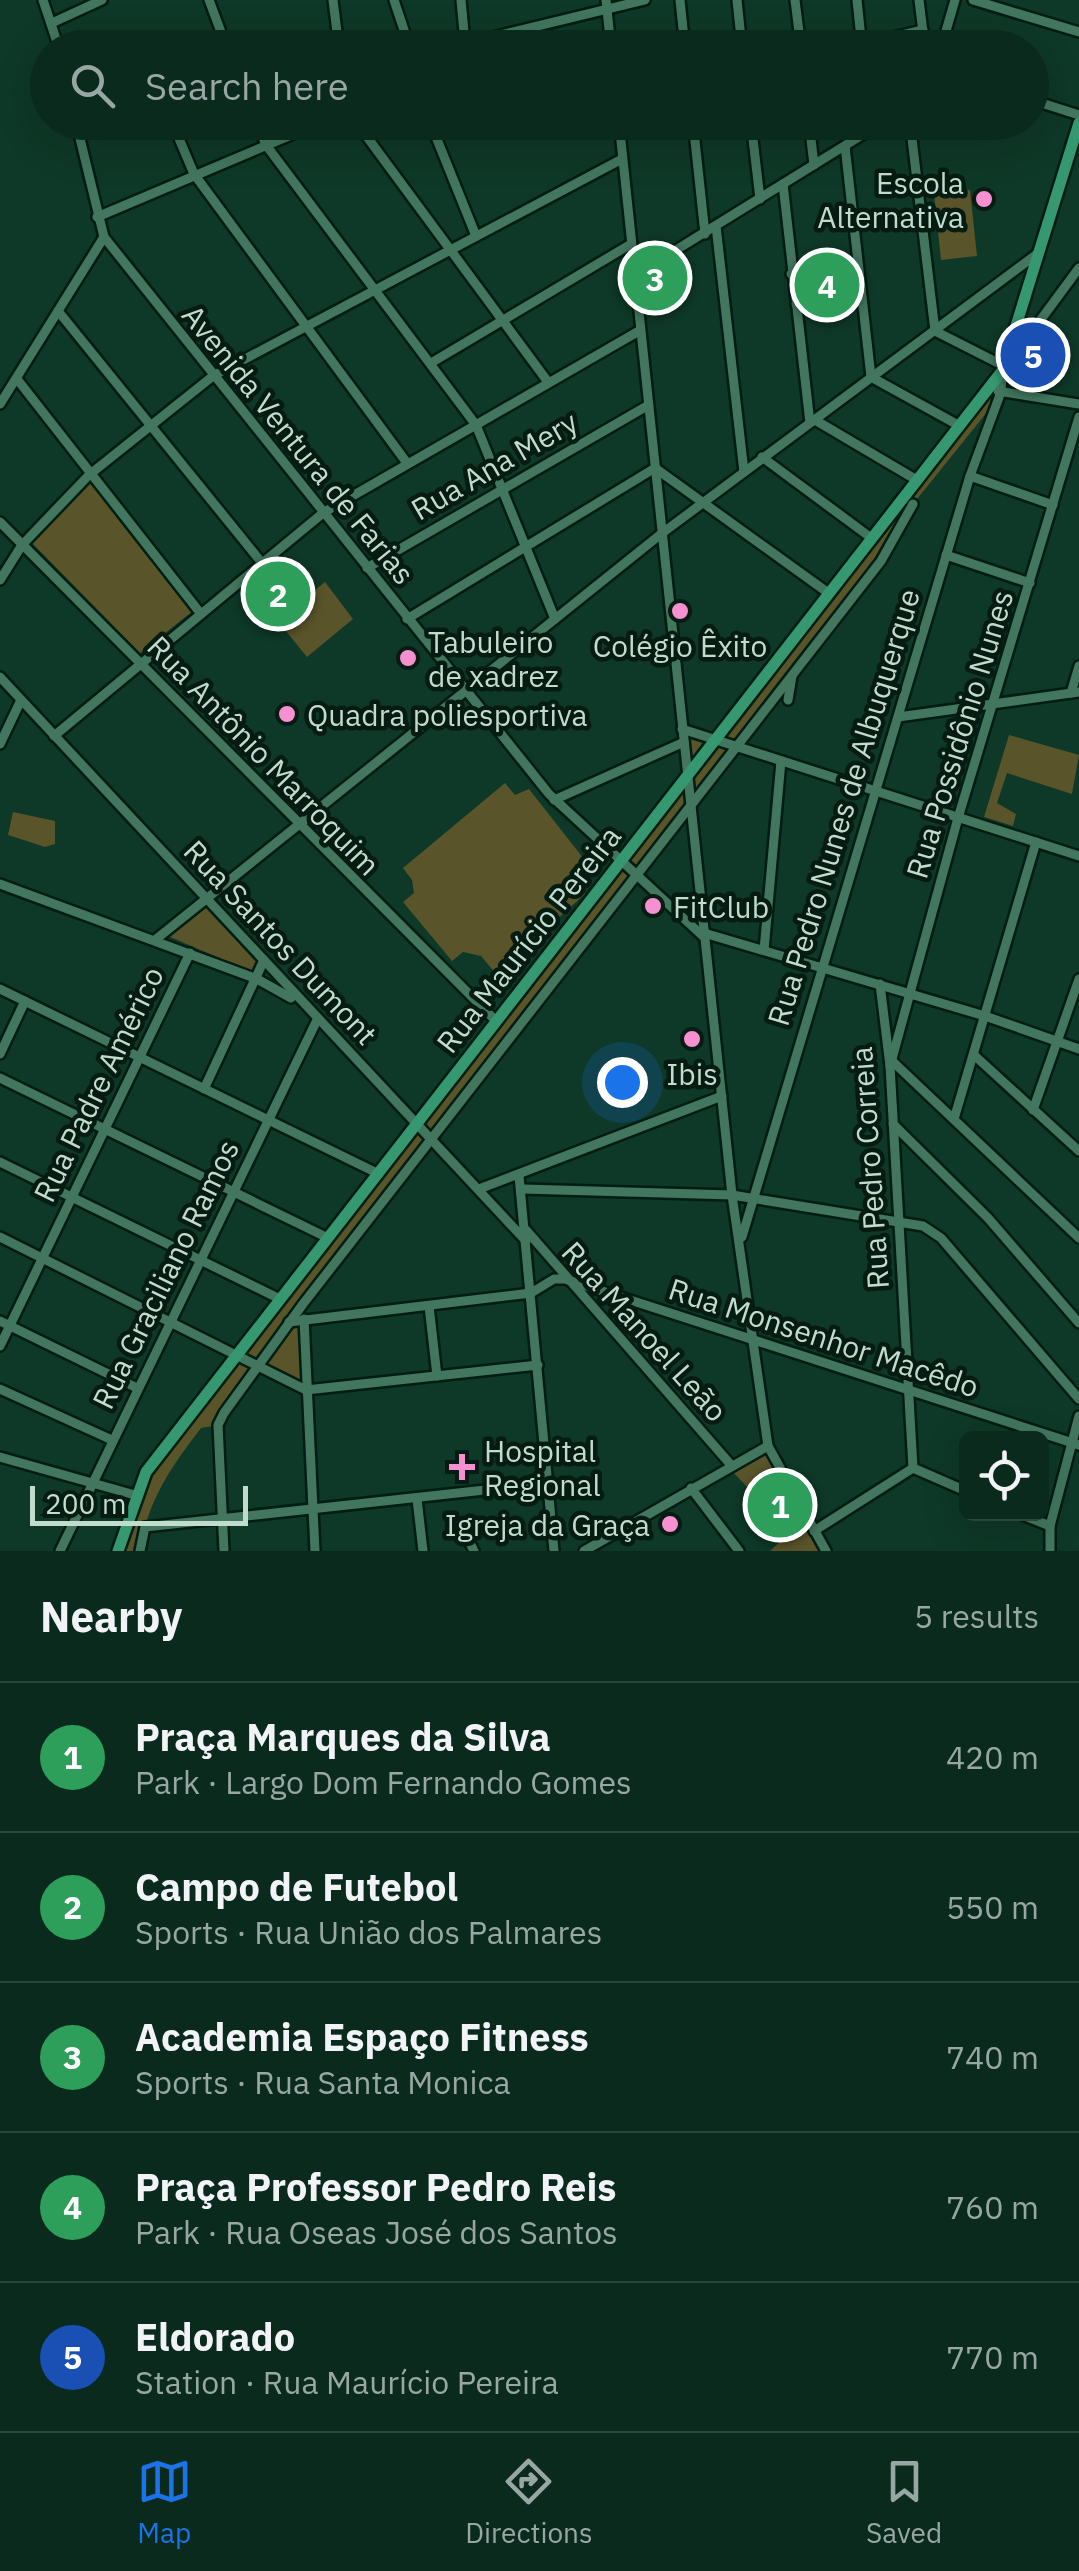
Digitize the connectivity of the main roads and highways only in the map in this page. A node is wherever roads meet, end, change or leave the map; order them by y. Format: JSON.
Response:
{"nodes":[{"id":1,"x":1079,"y":119,"type":"edge"},
{"id":2,"x":118,"y":1551,"type":"edge"}],
"edges":[{"from":1,"to":2,"type":"main road","name":"Rua Maurício Pereira"}]}
